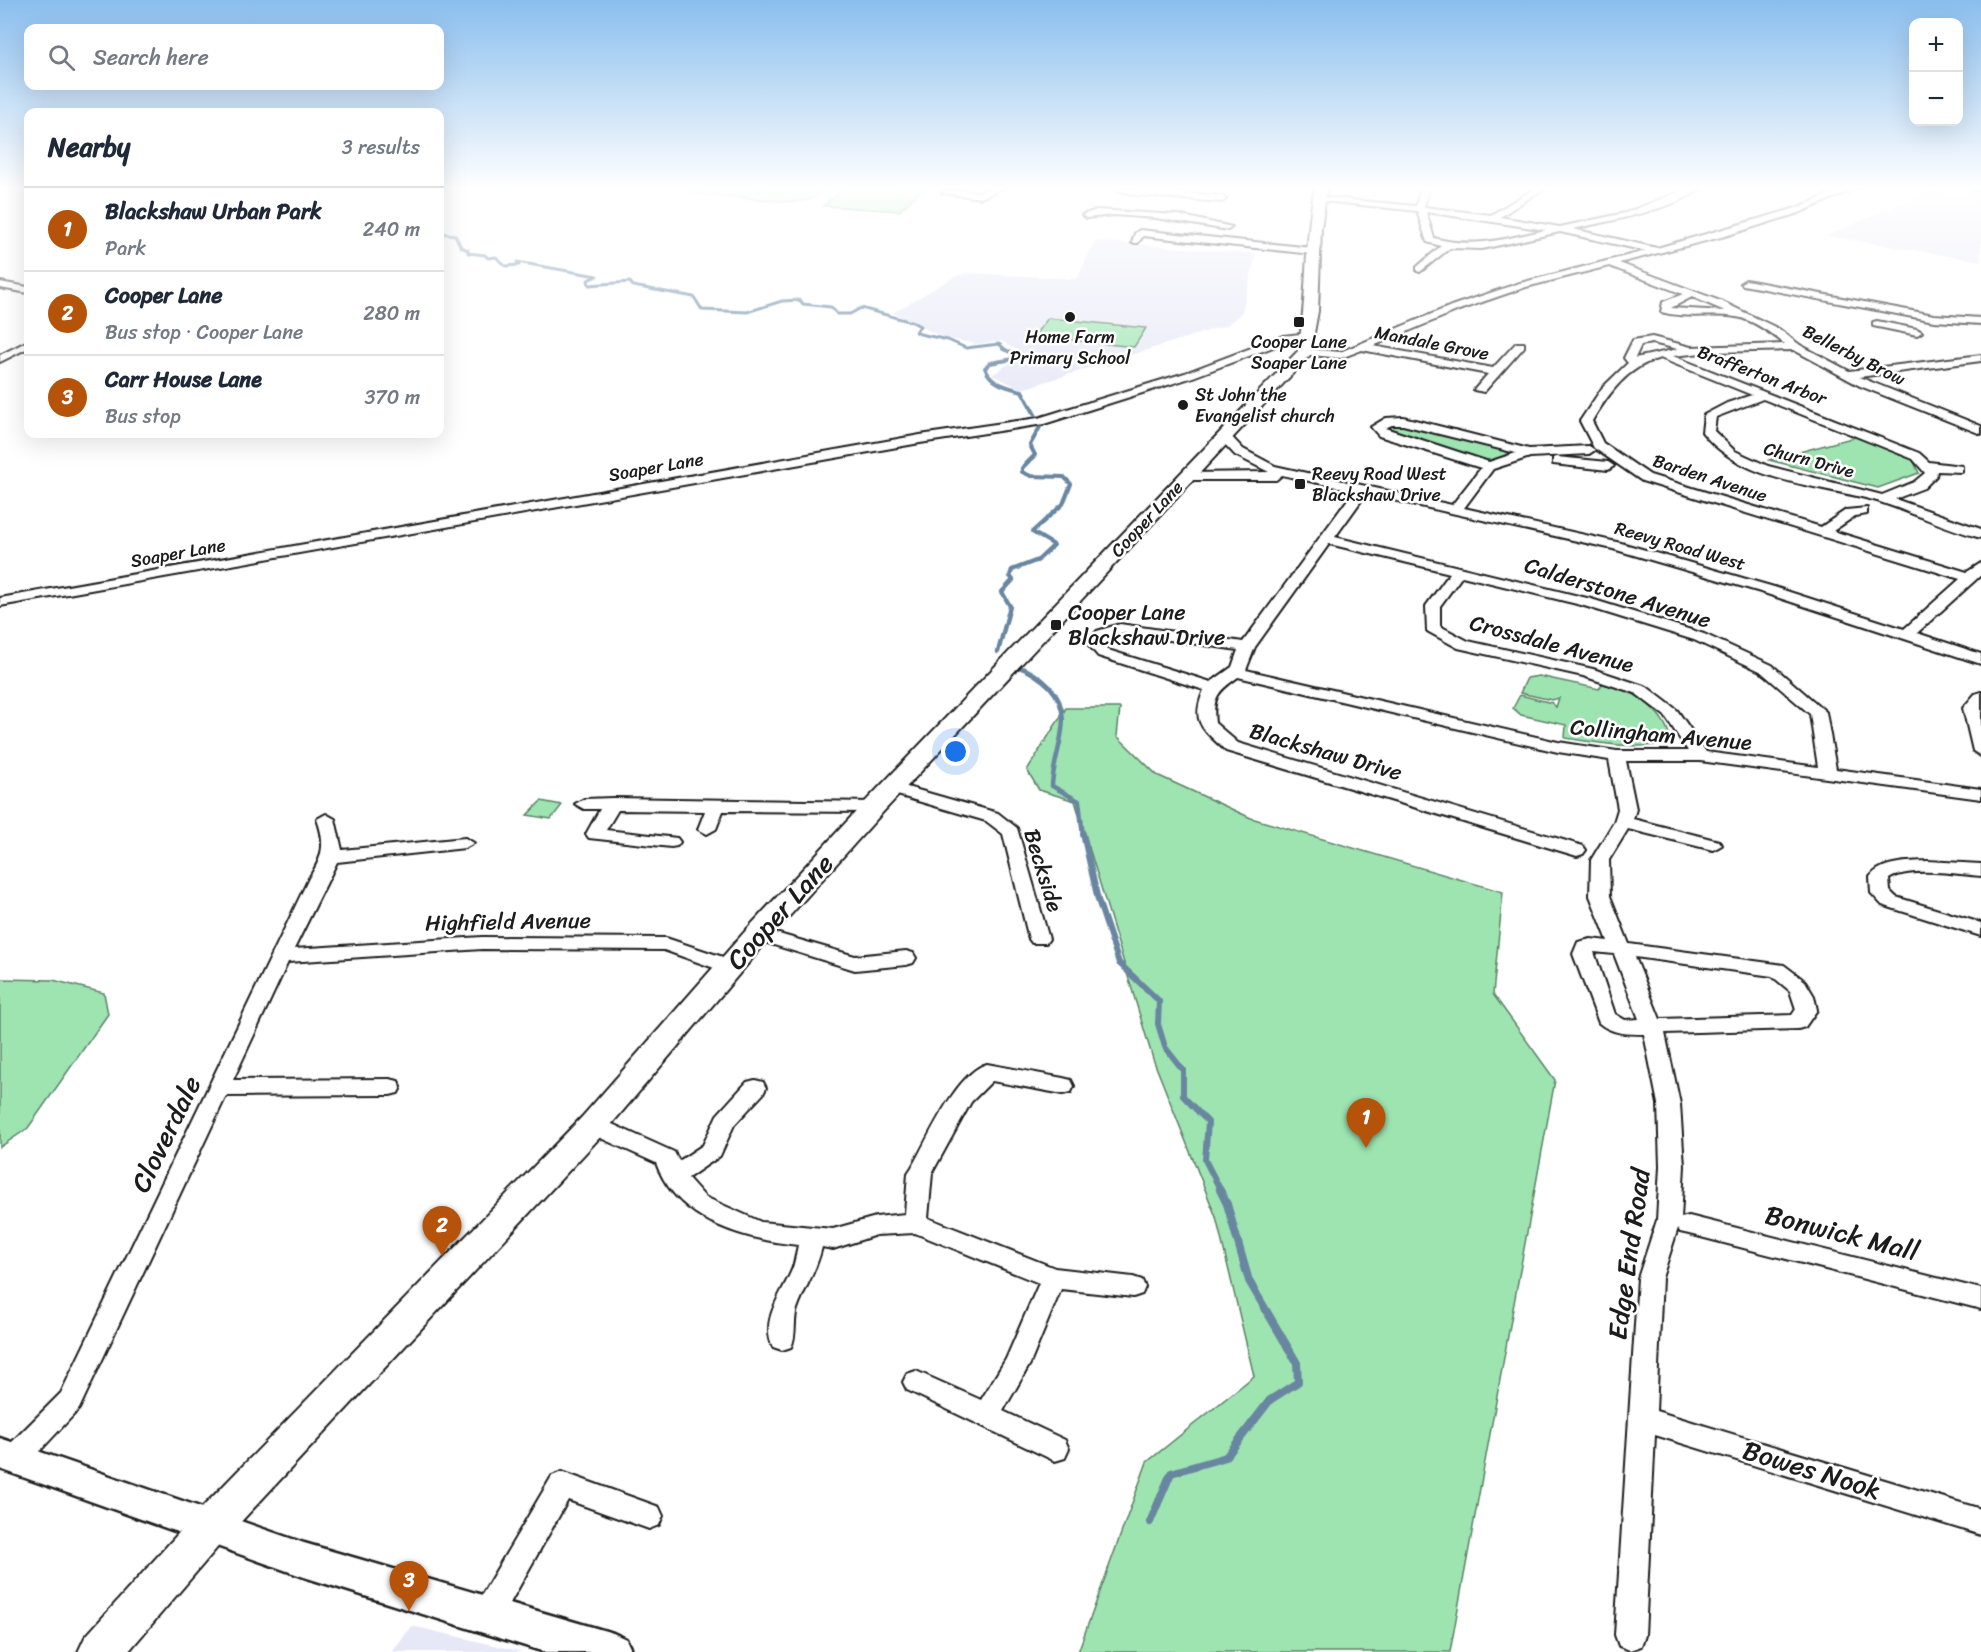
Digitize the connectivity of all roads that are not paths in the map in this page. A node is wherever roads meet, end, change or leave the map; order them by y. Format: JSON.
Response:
{"nodes":[{"id":1,"x":1312,"y":264,"type":"edge"},
{"id":2,"x":1426,"y":264,"type":"edge"},
{"id":3,"x":1606,"y":264,"type":"edge"},
{"id":4,"x":1613,"y":264,"type":"edge"},
{"id":5,"x":1420,"y":269,"type":"dead end"},
{"id":6,"x":1746,"y":283,"type":"dead end"},
{"id":7,"x":0,"y":285,"type":"edge"},
{"id":8,"x":24,"y":289,"type":"edge"},
{"id":9,"x":1694,"y":293,"type":"junction"},
{"id":10,"x":1799,"y":293,"type":"junction"},
{"id":11,"x":1790,"y":302,"type":"dead end"},
{"id":12,"x":1886,"y":310,"type":"junction"},
{"id":13,"x":1740,"y":314,"type":"junction"},
{"id":14,"x":1981,"y":321,"type":"edge"},
{"id":15,"x":1917,"y":332,"type":"dead end"},
{"id":16,"x":1309,"y":336,"type":"junction"},
{"id":17,"x":1520,"y":345,"type":"dead end"},
{"id":18,"x":24,"y":346,"type":"edge"},
{"id":19,"x":1364,"y":347,"type":"junction"},
{"id":20,"x":1796,"y":347,"type":"junction"},
{"id":21,"x":1700,"y":349,"type":"junction"},
{"id":22,"x":1305,"y":352,"type":"junction"},
{"id":23,"x":1662,"y":355,"type":"junction"},
{"id":24,"x":1981,"y":358,"type":"edge"},
{"id":25,"x":0,"y":359,"type":"edge"},
{"id":26,"x":1634,"y":363,"type":"junction"},
{"id":27,"x":1495,"y":372,"type":"junction"},
{"id":28,"x":1848,"y":375,"type":"junction"},
{"id":29,"x":1480,"y":390,"type":"dead end"},
{"id":30,"x":1765,"y":395,"type":"junction"},
{"id":31,"x":1981,"y":413,"type":"edge"},
{"id":32,"x":1956,"y":420,"type":"junction"},
{"id":33,"x":1849,"y":429,"type":"junction"},
{"id":34,"x":1981,"y":430,"type":"edge"},
{"id":35,"x":1829,"y":438,"type":"dead end"},
{"id":36,"x":1232,"y":444,"type":"junction"},
{"id":37,"x":1529,"y":453,"type":"junction"},
{"id":38,"x":1921,"y":460,"type":"junction"},
{"id":39,"x":1557,"y":461,"type":"dead end"},
{"id":40,"x":1582,"y":463,"type":"junction"},
{"id":41,"x":1489,"y":466,"type":"junction"},
{"id":42,"x":1608,"y":466,"type":"dead end"},
{"id":43,"x":1958,"y":469,"type":"dead end"},
{"id":44,"x":1229,"y":475,"type":"junction"},
{"id":45,"x":1186,"y":477,"type":"junction"},
{"id":46,"x":1308,"y":479,"type":"junction"},
{"id":47,"x":1362,"y":490,"type":"junction"},
{"id":48,"x":1883,"y":499,"type":"junction"},
{"id":49,"x":1456,"y":509,"type":"junction"},
{"id":50,"x":1862,"y":511,"type":"dead end"},
{"id":51,"x":1824,"y":531,"type":"junction"},
{"id":52,"x":1981,"y":534,"type":"edge"},
{"id":53,"x":1326,"y":539,"type":"junction"},
{"id":54,"x":1981,"y":567,"type":"edge"},
{"id":55,"x":1459,"y":570,"type":"junction"},
{"id":56,"x":1969,"y":577,"type":"junction"},
{"id":57,"x":0,"y":602,"type":"edge"},
{"id":58,"x":1908,"y":633,"type":"junction"},
{"id":59,"x":1247,"y":647,"type":"junction"},
{"id":60,"x":1981,"y":659,"type":"edge"},
{"id":61,"x":1236,"y":672,"type":"junction"},
{"id":62,"x":1214,"y":688,"type":"junction"},
{"id":63,"x":1981,"y":697,"type":"edge"},
{"id":64,"x":1981,"y":751,"type":"edge"},
{"id":65,"x":1617,"y":756,"type":"junction"},
{"id":66,"x":1700,"y":756,"type":"junction"},
{"id":67,"x":1828,"y":774,"type":"junction"},
{"id":68,"x":1981,"y":794,"type":"edge"},
{"id":69,"x":884,"y":798,"type":"junction"},
{"id":70,"x":613,"y":803,"type":"junction"},
{"id":71,"x":584,"y":804,"type":"dead end"},
{"id":72,"x":716,"y":806,"type":"junction"},
{"id":73,"x":326,"y":819,"type":"dead end"},
{"id":74,"x":1623,"y":822,"type":"junction"},
{"id":75,"x":707,"y":829,"type":"dead end"},
{"id":76,"x":670,"y":842,"type":"dead end"},
{"id":77,"x":465,"y":843,"type":"dead end"},
{"id":78,"x":1713,"y":845,"type":"dead end"},
{"id":79,"x":1577,"y":850,"type":"dead end"},
{"id":80,"x":332,"y":857,"type":"junction"},
{"id":81,"x":1981,"y":870,"type":"edge"},
{"id":82,"x":1981,"y":930,"type":"edge"},
{"id":83,"x":758,"y":934,"type":"junction"},
{"id":84,"x":1039,"y":939,"type":"dead end"},
{"id":85,"x":1623,"y":949,"type":"junction"},
{"id":86,"x":282,"y":956,"type":"junction"},
{"id":87,"x":906,"y":958,"type":"dead end"},
{"id":88,"x":731,"y":967,"type":"junction"},
{"id":89,"x":1653,"y":1027,"type":"junction"},
{"id":90,"x":1063,"y":1086,"type":"dead end"},
{"id":91,"x":390,"y":1087,"type":"dead end"},
{"id":92,"x":220,"y":1088,"type":"junction"},
{"id":93,"x":755,"y":1088,"type":"dead end"},
{"id":94,"x":593,"y":1125,"type":"junction"},
{"id":95,"x":673,"y":1177,"type":"junction"},
{"id":96,"x":916,"y":1223,"type":"junction"},
{"id":97,"x":1689,"y":1225,"type":"dead end"},
{"id":98,"x":812,"y":1239,"type":"junction"},
{"id":99,"x":1053,"y":1278,"type":"junction"},
{"id":100,"x":1132,"y":1287,"type":"dead end"},
{"id":101,"x":1981,"y":1299,"type":"edge"},
{"id":102,"x":782,"y":1339,"type":"dead end"},
{"id":103,"x":916,"y":1382,"type":"dead end"},
{"id":104,"x":986,"y":1416,"type":"junction"},
{"id":105,"x":1642,"y":1419,"type":"junction"},
{"id":106,"x":1055,"y":1449,"type":"dead end"},
{"id":107,"x":7,"y":1455,"type":"edge"},
{"id":108,"x":649,"y":1516,"type":"dead end"},
{"id":109,"x":1981,"y":1522,"type":"edge"},
{"id":110,"x":208,"y":1529,"type":"junction"},
{"id":111,"x":485,"y":1618,"type":"junction"},
{"id":112,"x":1630,"y":1635,"type":"dead end"},
{"id":113,"x":100,"y":1652,"type":"edge"},
{"id":114,"x":613,"y":1652,"type":"edge"}],
"edges":[{"from":1,"to":16,"type":"main road","name":"Cooper Lane"},
{"from":2,"to":5,"type":"street"},
{"from":3,"to":19,"type":"street"},
{"from":4,"to":9,"type":"street","name":"Bellerby Brow"},
{"from":6,"to":10,"type":"street"},
{"from":7,"to":8,"type":"street"},
{"from":9,"to":13,"type":"street","name":"Bellerby Brow"},
{"from":9,"to":13,"type":"street","name":"Bellerby Brow"},
{"from":10,"to":11,"type":"street"},
{"from":10,"to":12,"type":"street"},
{"from":12,"to":14,"type":"street"},
{"from":12,"to":15,"type":"street"},
{"from":13,"to":20,"type":"street","name":"Bellerby Brow"},
{"from":16,"to":22,"type":"main road","name":"Cooper Lane"},
{"from":16,"to":57,"type":"street","name":"Soaper Lane"},
{"from":17,"to":27,"type":"street","name":"Mandale Grove"},
{"from":18,"to":25,"type":"street"},
{"from":19,"to":22,"type":"street"},
{"from":19,"to":27,"type":"street","name":"Mandale Grove"},
{"from":20,"to":21,"type":"street","name":"Barden Avenue"},
{"from":20,"to":28,"type":"street","name":"Bellerby Brow"},
{"from":21,"to":23,"type":"street","name":"Barden Avenue"},
{"from":21,"to":26,"type":"street"},
{"from":22,"to":36,"type":"main road","name":"Cooper Lane"},
{"from":23,"to":26,"type":"street","name":"Barden Avenue"},
{"from":23,"to":30,"type":"street","name":"Brafferton Arbor"},
{"from":24,"to":28,"type":"street"},
{"from":26,"to":51,"type":"street","name":"Barden Avenue"},
{"from":27,"to":29,"type":"street","name":"Mandale Grove"},
{"from":28,"to":32,"type":"street","name":"Bellerby Brow"},
{"from":30,"to":33,"type":"street","name":"Brafferton Arbor"},
{"from":30,"to":48,"type":"street","name":"Churn Drive"},
{"from":31,"to":32,"type":"street"},
{"from":32,"to":34,"type":"street","name":"Bellerby Brow"},
{"from":33,"to":35,"type":"street","name":"Brafferton Arbor"},
{"from":33,"to":38,"type":"street","name":"Brafferton Arbor"},
{"from":36,"to":44,"type":"street"},
{"from":36,"to":45,"type":"main road","name":"Cooper Lane"},
{"from":36,"to":46,"type":"street"},
{"from":37,"to":40,"type":"street"},
{"from":37,"to":41,"type":"street"},
{"from":37,"to":41,"type":"street"},
{"from":38,"to":43,"type":"street","name":"Brafferton Arbor"},
{"from":38,"to":48,"type":"street"},
{"from":39,"to":40,"type":"street"},
{"from":40,"to":42,"type":"street"},
{"from":41,"to":49,"type":"street"},
{"from":44,"to":45,"type":"street"},
{"from":44,"to":46,"type":"street"},
{"from":45,"to":69,"type":"main road","name":"Cooper Lane"},
{"from":46,"to":47,"type":"street","name":"Reevy Road West"},
{"from":47,"to":49,"type":"street","name":"Reevy Road West"},
{"from":47,"to":53,"type":"street"},
{"from":48,"to":52,"type":"street","name":"Churn Drive"},
{"from":49,"to":58,"type":"street","name":"Reevy Road West"},
{"from":50,"to":51,"type":"street"},
{"from":51,"to":56,"type":"street","name":"Barden Avenue"},
{"from":53,"to":55,"type":"street","name":"Calderstone Avenue"},
{"from":53,"to":59,"type":"street"},
{"from":54,"to":56,"type":"street"},
{"from":55,"to":66,"type":"street","name":"Crossdale Avenue"},
{"from":55,"to":67,"type":"street","name":"Calderstone Avenue"},
{"from":56,"to":58,"type":"street"},
{"from":58,"to":60,"type":"street","name":"Reevy Road West"},
{"from":59,"to":61,"type":"street"},
{"from":59,"to":62,"type":"street"},
{"from":61,"to":62,"type":"street"},
{"from":61,"to":65,"type":"street","name":"Collingham Avenue"},
{"from":62,"to":79,"type":"street","name":"Blackshaw Drive"},
{"from":63,"to":64,"type":"street"},
{"from":65,"to":66,"type":"street","name":"Collingham Avenue"},
{"from":65,"to":74,"type":"street","name":"Edge End Road"},
{"from":66,"to":67,"type":"street","name":"Collingham Avenue"},
{"from":67,"to":68,"type":"street","name":"Collingham Avenue"},
{"from":69,"to":72,"type":"street"},
{"from":69,"to":83,"type":"main road","name":"Cooper Lane"},
{"from":69,"to":84,"type":"street","name":"Beckside"},
{"from":70,"to":71,"type":"street"},
{"from":70,"to":72,"type":"street"},
{"from":70,"to":76,"type":"street"},
{"from":72,"to":75,"type":"street"},
{"from":73,"to":80,"type":"street"},
{"from":74,"to":78,"type":"street"},
{"from":74,"to":85,"type":"street","name":"Edge End Road"},
{"from":77,"to":80,"type":"street"},
{"from":80,"to":86,"type":"street","name":"Cloverdale"},
{"from":81,"to":82,"type":"street"},
{"from":83,"to":87,"type":"street"},
{"from":83,"to":88,"type":"main road","name":"Cooper Lane"},
{"from":85,"to":89,"type":"street","name":"Edge End Road"},
{"from":85,"to":89,"type":"street"},
{"from":85,"to":89,"type":"street"},
{"from":86,"to":88,"type":"street","name":"Highfield Avenue"},
{"from":86,"to":92,"type":"street","name":"Cloverdale"},
{"from":88,"to":94,"type":"main road","name":"Cooper Lane"},
{"from":89,"to":105,"type":"street","name":"Edge End Road"},
{"from":90,"to":96,"type":"street"},
{"from":91,"to":92,"type":"street"},
{"from":92,"to":107,"type":"street","name":"Cloverdale"},
{"from":93,"to":95,"type":"street"},
{"from":94,"to":95,"type":"street"},
{"from":94,"to":110,"type":"main road","name":"Cooper Lane"},
{"from":95,"to":98,"type":"street"},
{"from":96,"to":98,"type":"street"},
{"from":96,"to":99,"type":"street"},
{"from":97,"to":101,"type":"street","name":"Bonwick Mall"},
{"from":98,"to":102,"type":"street"},
{"from":99,"to":100,"type":"street"},
{"from":99,"to":104,"type":"street"},
{"from":103,"to":104,"type":"street"},
{"from":104,"to":106,"type":"street"},
{"from":105,"to":109,"type":"street","name":"Bowes Nook"},
{"from":105,"to":112,"type":"street","name":"Edge End Road"},
{"from":107,"to":110,"type":"street"},
{"from":108,"to":111,"type":"street"},
{"from":110,"to":111,"type":"street"},
{"from":110,"to":113,"type":"main road","name":"Cooper Lane"},
{"from":111,"to":114,"type":"street"}]}
